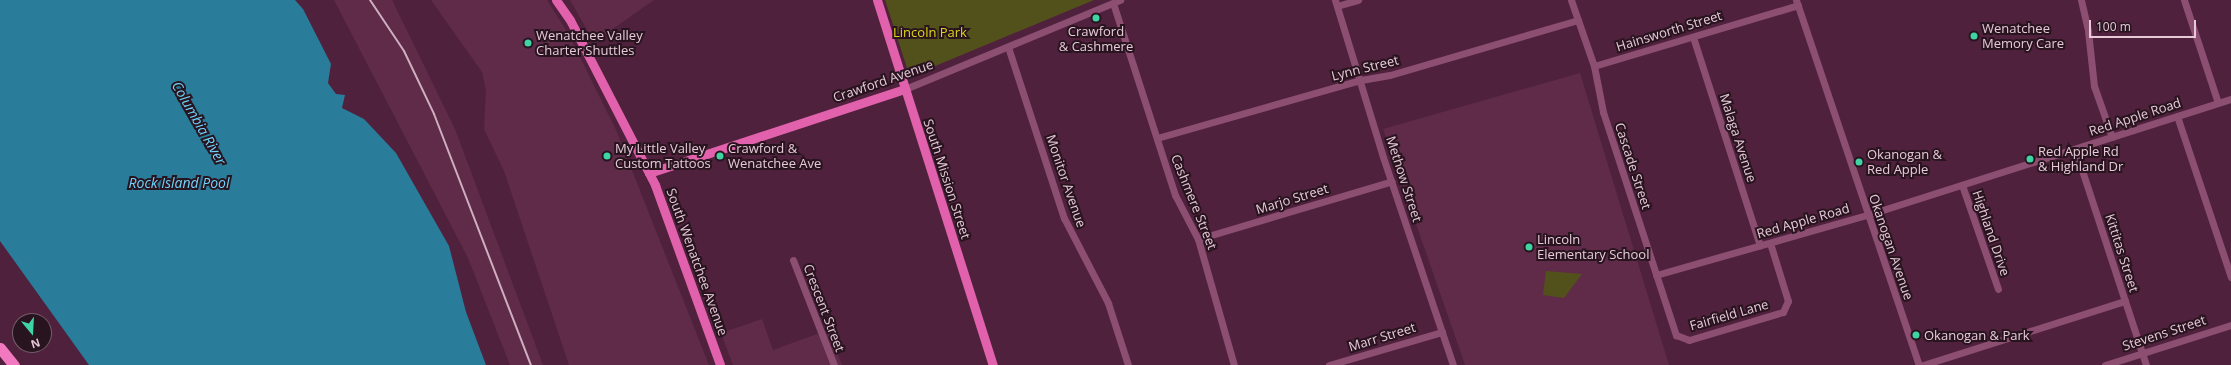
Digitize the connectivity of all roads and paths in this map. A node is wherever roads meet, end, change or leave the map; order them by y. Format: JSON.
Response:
{"nodes":[{"id":1,"x":556,"y":0,"type":"edge"},
{"id":2,"x":876,"y":0,"type":"edge"},
{"id":3,"x":1120,"y":0,"type":"edge"},
{"id":4,"x":1358,"y":0,"type":"edge"},
{"id":5,"x":1571,"y":0,"type":"edge"},
{"id":6,"x":2081,"y":0,"type":"edge"},
{"id":7,"x":2184,"y":0,"type":"edge"},
{"id":8,"x":1113,"y":3,"type":"junction"},
{"id":9,"x":1336,"y":3,"type":"edge"},
{"id":10,"x":1797,"y":3,"type":"edge"},
{"id":11,"x":1578,"y":20,"type":"junction"},
{"id":12,"x":1693,"y":37,"type":"junction"},
{"id":13,"x":1008,"y":47,"type":"junction"},
{"id":14,"x":1594,"y":66,"type":"junction"},
{"id":15,"x":1361,"y":80,"type":"junction"},
{"id":16,"x":905,"y":89,"type":"junction"},
{"id":17,"x":2231,"y":99,"type":"edge"},
{"id":18,"x":2218,"y":103,"type":"junction"},
{"id":19,"x":2178,"y":116,"type":"junction"},
{"id":20,"x":2112,"y":137,"type":"junction"},
{"id":21,"x":1157,"y":138,"type":"junction"},
{"id":22,"x":2075,"y":149,"type":"junction"},
{"id":23,"x":649,"y":173,"type":"junction"},
{"id":24,"x":1392,"y":181,"type":"junction"},
{"id":25,"x":1962,"y":185,"type":"junction"},
{"id":26,"x":1867,"y":215,"type":"junction"},
{"id":27,"x":1198,"y":239,"type":"junction"},
{"id":28,"x":1770,"y":243,"type":"junction"},
{"id":29,"x":1760,"y":246,"type":"junction"},
{"id":30,"x":793,"y":260,"type":"dead end"},
{"id":31,"x":1656,"y":275,"type":"junction"},
{"id":32,"x":2231,"y":277,"type":"edge"},
{"id":33,"x":1998,"y":289,"type":"dead end"},
{"id":34,"x":2125,"y":302,"type":"junction"},
{"id":35,"x":2231,"y":325,"type":"edge"},
{"id":36,"x":1442,"y":332,"type":"junction"},
{"id":37,"x":1679,"y":337,"type":"joint"},
{"id":38,"x":0,"y":348,"type":"edge"},
{"id":39,"x":2142,"y":353,"type":"junction"},
{"id":40,"x":14,"y":365,"type":"edge"},
{"id":41,"x":720,"y":365,"type":"edge"},
{"id":42,"x":834,"y":365,"type":"edge"},
{"id":43,"x":993,"y":365,"type":"edge"},
{"id":44,"x":1128,"y":365,"type":"edge"},
{"id":45,"x":1234,"y":365,"type":"edge"},
{"id":46,"x":1332,"y":365,"type":"edge"},
{"id":47,"x":1453,"y":365,"type":"edge"},
{"id":48,"x":1919,"y":365,"type":"edge"},
{"id":49,"x":1923,"y":365,"type":"edge"},
{"id":50,"x":2105,"y":365,"type":"edge"},
{"id":51,"x":2146,"y":365,"type":"edge"}],
"edges":[{"from":1,"to":23,"type":"main road","name":"South Wenatchee Avenue"},
{"from":2,"to":16,"type":"main road","name":"South Mission Street"},
{"from":3,"to":8,"type":"street","name":"Crawford Avenue"},
{"from":4,"to":9,"type":"street"},
{"from":5,"to":11,"type":"street","name":"Cascade Street"},
{"from":6,"to":20,"type":"street"},
{"from":7,"to":18,"type":"street"},
{"from":8,"to":13,"type":"street","name":"Crawford Avenue"},
{"from":8,"to":21,"type":"street","name":"Cashmere Street"},
{"from":9,"to":15,"type":"street","name":"Methow Street"},
{"from":10,"to":12,"type":"street","name":"Hainsworth Street"},
{"from":10,"to":26,"type":"street","name":"Okanogan Avenue"},
{"from":11,"to":14,"type":"street","name":"Cascade Street"},
{"from":11,"to":15,"type":"street","name":"Lynn Street"},
{"from":12,"to":14,"type":"street","name":"Hainsworth Street"},
{"from":12,"to":29,"type":"street","name":"Malaga Avenue"},
{"from":13,"to":16,"type":"street","name":"Crawford Avenue"},
{"from":13,"to":44,"type":"street","name":"Monitor Avenue"},
{"from":14,"to":31,"type":"street","name":"Cascade Street"},
{"from":15,"to":21,"type":"street","name":"Lynn Street"},
{"from":15,"to":24,"type":"street","name":"Methow Street"},
{"from":16,"to":23,"type":"main road","name":"Crawford Avenue"},
{"from":16,"to":43,"type":"main road","name":"South Mission Street"},
{"from":17,"to":18,"type":"street","name":"Red Apple Road"},
{"from":18,"to":19,"type":"street","name":"Red Apple Road"},
{"from":19,"to":20,"type":"street","name":"Red Apple Road"},
{"from":19,"to":32,"type":"street"},
{"from":20,"to":22,"type":"street","name":"Red Apple Road"},
{"from":21,"to":27,"type":"street","name":"Cashmere Street"},
{"from":22,"to":25,"type":"street","name":"Red Apple Road"},
{"from":22,"to":34,"type":"street","name":"Kittitas Street"},
{"from":23,"to":41,"type":"main road","name":"South Wenatchee Avenue"},
{"from":24,"to":27,"type":"street","name":"Marjo Street"},
{"from":24,"to":36,"type":"street","name":"Methow Street"},
{"from":25,"to":26,"type":"street","name":"Red Apple Road"},
{"from":25,"to":33,"type":"street","name":"Highland Drive"},
{"from":26,"to":28,"type":"street","name":"Red Apple Road"},
{"from":26,"to":48,"type":"street","name":"Okanogan Avenue"},
{"from":27,"to":45,"type":"street","name":"Cashmere Street"},
{"from":28,"to":29,"type":"street","name":"Red Apple Road"},
{"from":28,"to":37,"type":"street","name":"Fairfield Lane"},
{"from":29,"to":31,"type":"street","name":"Red Apple Road"},
{"from":30,"to":42,"type":"street","name":"Crescent Street"},
{"from":31,"to":37,"type":"street","name":"Cascade Street"},
{"from":34,"to":39,"type":"street","name":"Kittitas Street"},
{"from":34,"to":49,"type":"street"},
{"from":35,"to":39,"type":"street","name":"Stevens Street"},
{"from":36,"to":46,"type":"street","name":"Marr Street"},
{"from":36,"to":47,"type":"street","name":"Methow Street"},
{"from":38,"to":40,"type":"highway"},
{"from":39,"to":50,"type":"street","name":"Stevens Street"},
{"from":39,"to":51,"type":"street","name":"Kittitas Street"}]}
